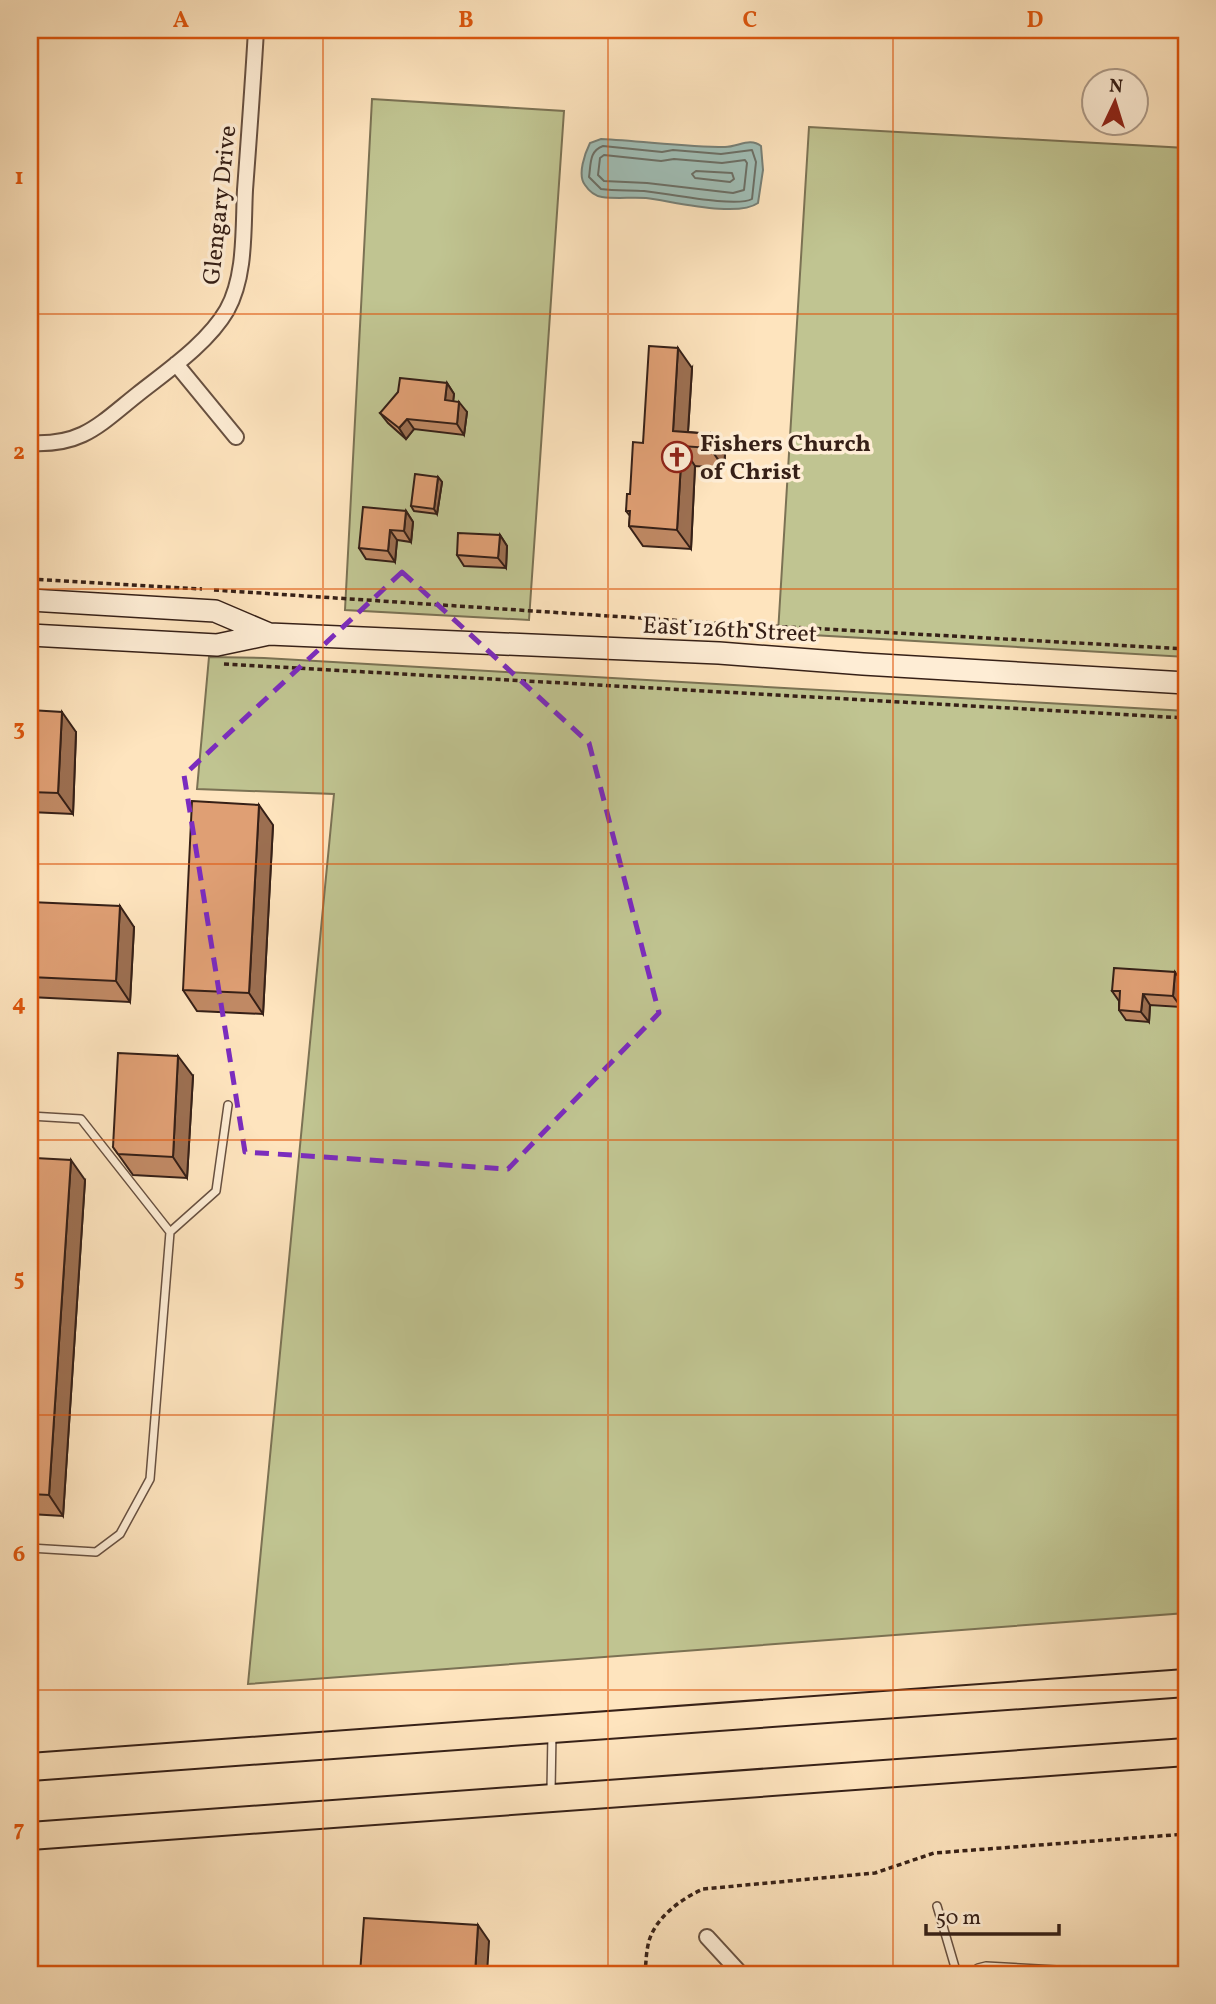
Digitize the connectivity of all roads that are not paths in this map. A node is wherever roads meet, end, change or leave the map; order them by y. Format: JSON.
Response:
{"nodes":[{"id":1,"x":256,"y":30,"type":"edge"},
{"id":2,"x":176,"y":363,"type":"junction"},
{"id":3,"x":236,"y":438,"type":"dead end"},
{"id":4,"x":30,"y":443,"type":"edge"},
{"id":5,"x":30,"y":600,"type":"edge"},
{"id":6,"x":269,"y":634,"type":"junction"},
{"id":7,"x":30,"y":635,"type":"edge"},
{"id":8,"x":1186,"y":683,"type":"edge"},
{"id":9,"x":228,"y":1105,"type":"dead end"},
{"id":10,"x":30,"y":1116,"type":"edge"},
{"id":11,"x":170,"y":1232,"type":"junction"},
{"id":12,"x":30,"y":1548,"type":"edge"},
{"id":13,"x":1186,"y":1683,"type":"edge"},
{"id":14,"x":552,"y":1729,"type":"junction"},
{"id":15,"x":1186,"y":1752,"type":"edge"},
{"id":16,"x":30,"y":1767,"type":"edge"},
{"id":17,"x":550,"y":1798,"type":"junction"},
{"id":18,"x":30,"y":1836,"type":"edge"},
{"id":19,"x":937,"y":1906,"type":"dead end"},
{"id":20,"x":707,"y":1937,"type":"dead end"},
{"id":21,"x":741,"y":1974,"type":"edge"},
{"id":22,"x":957,"y":1974,"type":"edge"},
{"id":23,"x":971,"y":1974,"type":"edge"},
{"id":24,"x":1128,"y":1974,"type":"edge"}],
"edges":[{"from":1,"to":2,"type":"street","name":"Glengary Drive"},
{"from":2,"to":3,"type":"street"},
{"from":2,"to":4,"type":"street","name":"Glengary Drive"},
{"from":5,"to":6,"type":"main road","name":"East 126th Street"},
{"from":6,"to":7,"type":"main road","name":"East 126th Street"},
{"from":6,"to":8,"type":"main road","name":"East 126th Street"},
{"from":9,"to":11,"type":"lane"},
{"from":10,"to":11,"type":"lane"},
{"from":11,"to":12,"type":"lane"},
{"from":13,"to":14,"type":"highway"},
{"from":14,"to":16,"type":"highway"},
{"from":14,"to":17,"type":"lane"},
{"from":15,"to":17,"type":"highway"},
{"from":17,"to":18,"type":"highway"},
{"from":19,"to":22,"type":"lane"},
{"from":20,"to":21,"type":"street"},
{"from":23,"to":24,"type":"lane"}]}
